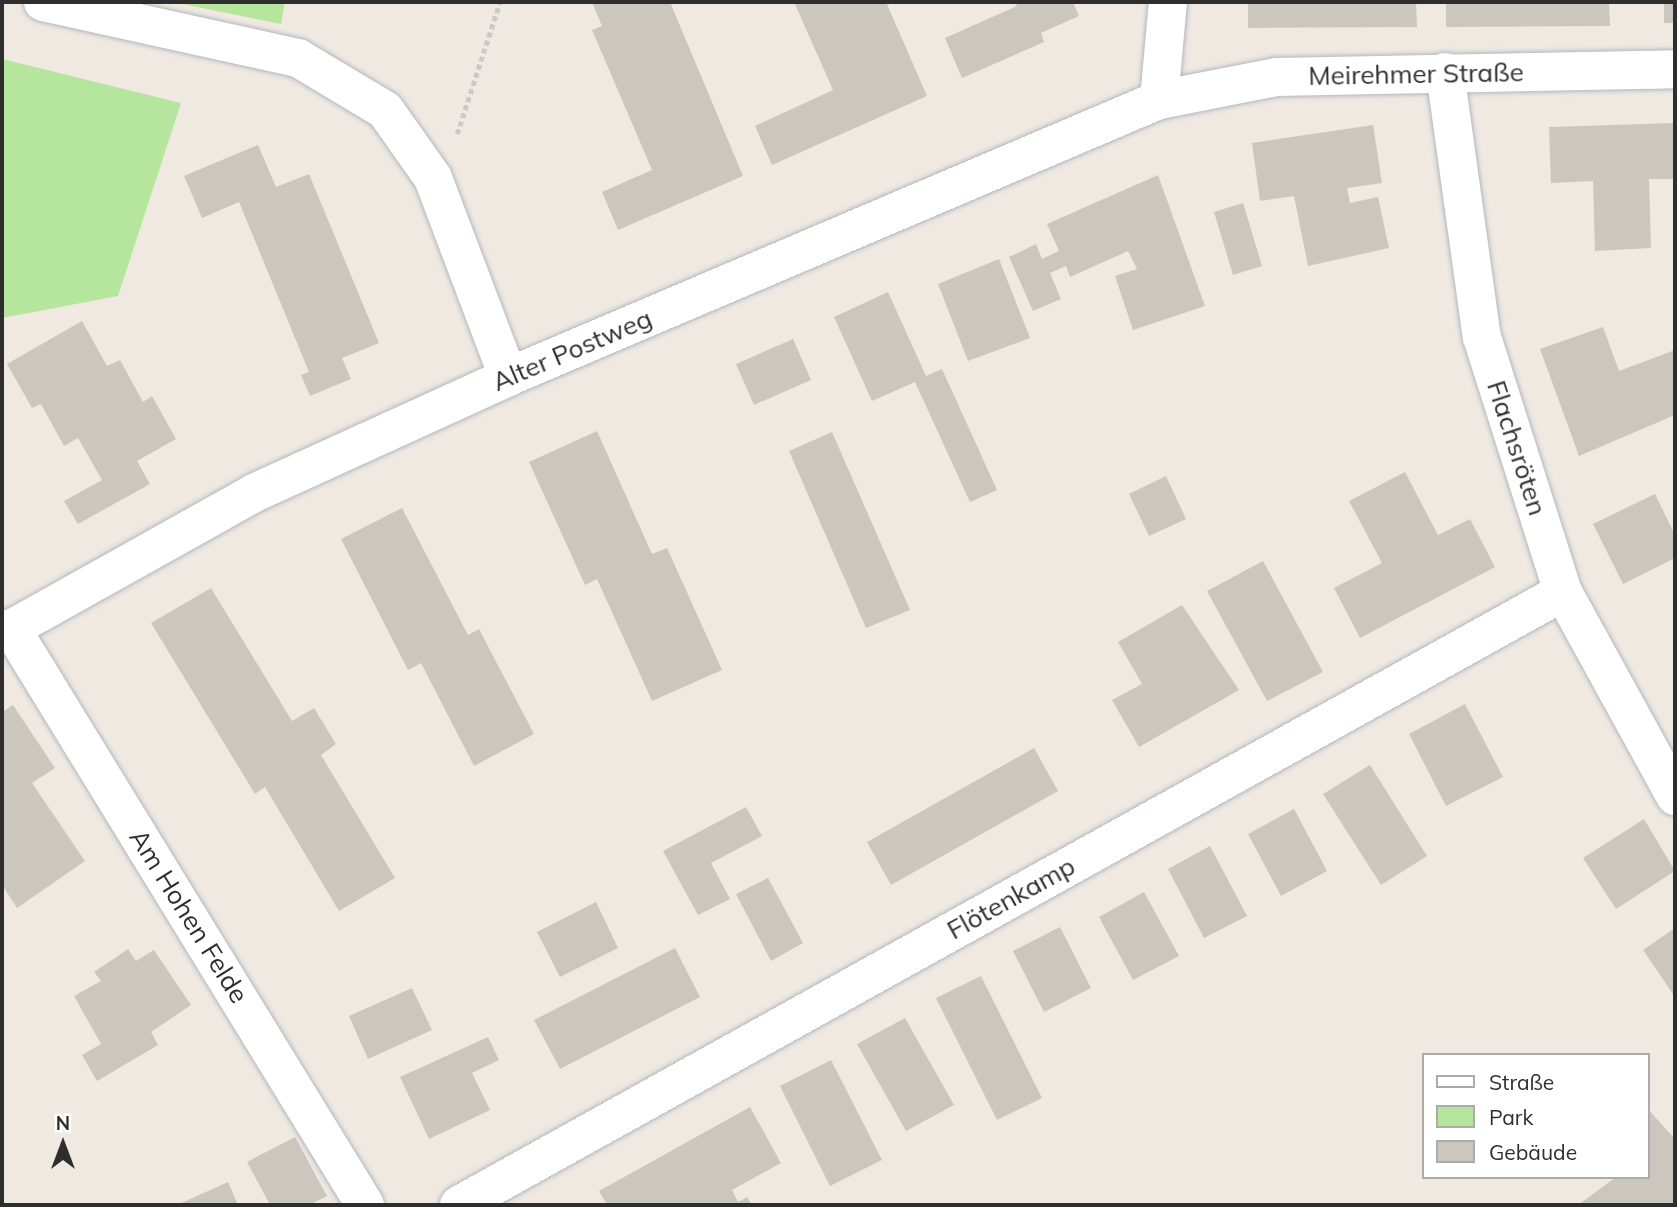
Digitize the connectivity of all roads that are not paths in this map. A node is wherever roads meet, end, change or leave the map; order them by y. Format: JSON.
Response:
{"nodes":[{"id":1,"x":43,"y":2,"type":"edge"},
{"id":2,"x":1168,"y":2,"type":"edge"},
{"id":3,"x":1675,"y":69,"type":"edge"},
{"id":4,"x":1445,"y":72,"type":"junction"},
{"id":5,"x":1159,"y":100,"type":"junction"},
{"id":6,"x":508,"y":377,"type":"junction"},
{"id":7,"x":1563,"y":592,"type":"junction"},
{"id":8,"x":7,"y":631,"type":"edge"},
{"id":9,"x":1675,"y":796,"type":"edge"},
{"id":10,"x":365,"y":1205,"type":"edge"},
{"id":11,"x":459,"y":1205,"type":"edge"}],
"edges":[{"from":1,"to":6,"type":"street"},
{"from":2,"to":5,"type":"street"},
{"from":3,"to":4,"type":"street","name":"Meirehmer Straße"},
{"from":4,"to":5,"type":"street","name":"Meirehmer Straße"},
{"from":4,"to":7,"type":"street","name":"Flachsröten"},
{"from":5,"to":6,"type":"street","name":"Alter Postweg"},
{"from":6,"to":8,"type":"street","name":"Alter Postweg"},
{"from":7,"to":9,"type":"street","name":"Flachsröten"},
{"from":7,"to":11,"type":"street","name":"Flötenkamp"},
{"from":8,"to":10,"type":"street","name":"Am Hohen Felde"}]}
